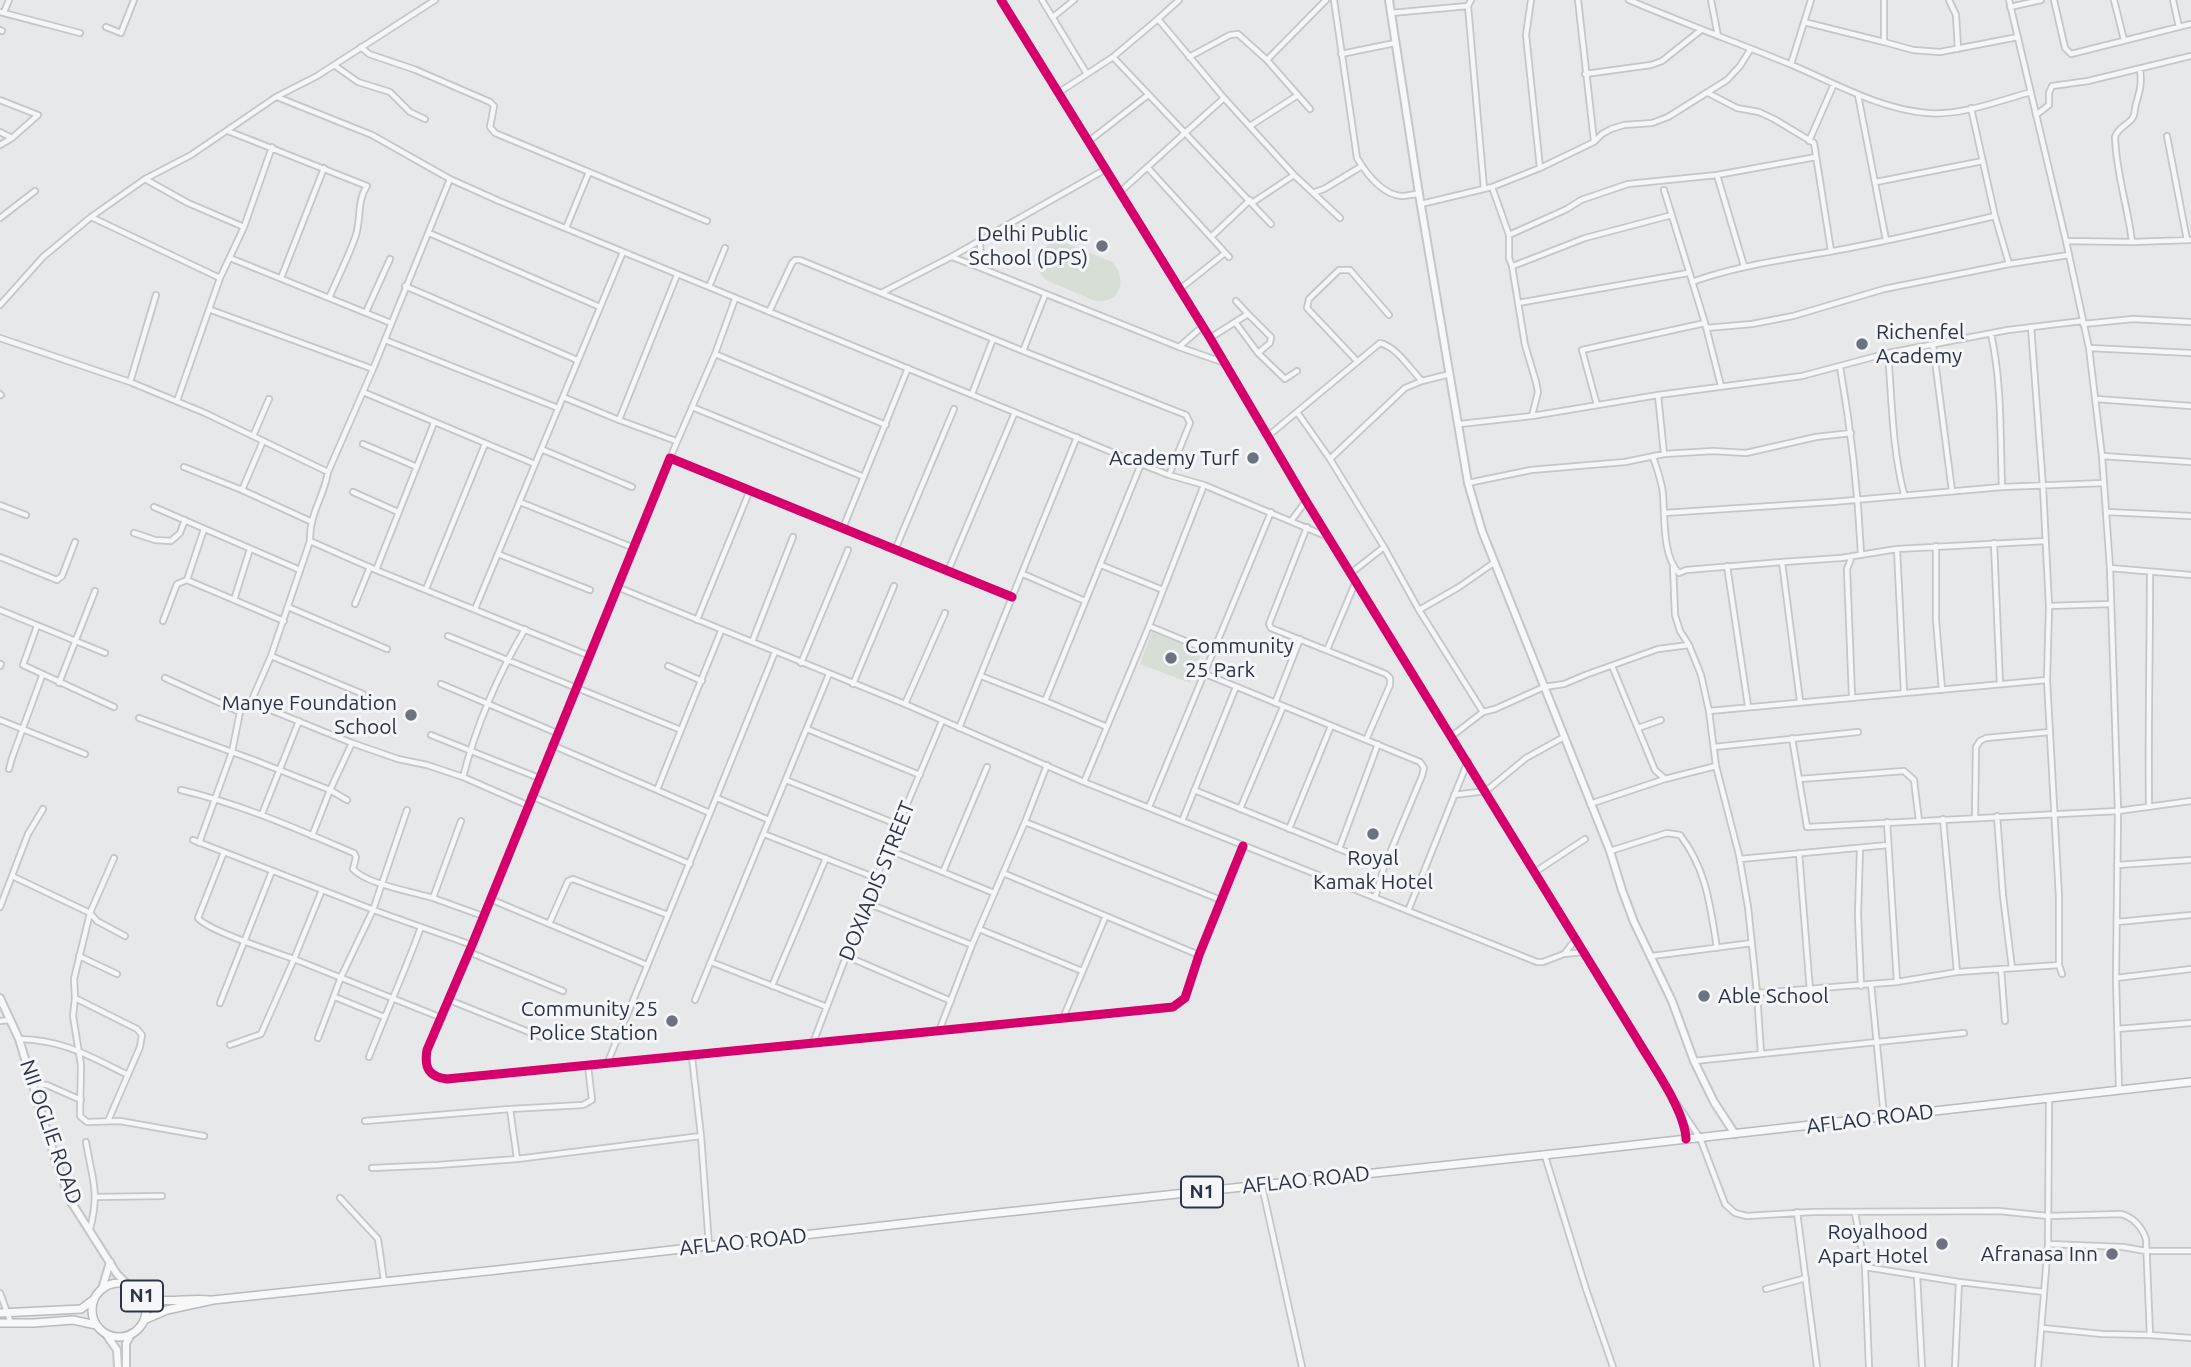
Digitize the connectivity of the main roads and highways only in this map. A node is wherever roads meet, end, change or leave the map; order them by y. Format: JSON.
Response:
{"nodes":[{"id":1,"x":2191,"y":1082,"type":"edge"},
{"id":2,"x":141,"y":1294,"type":"junction"},
{"id":3,"x":94,"y":1300,"type":"junction"},
{"id":4,"x":213,"y":1300,"type":"junction"},
{"id":5,"x":3,"y":1313,"type":"edge"},
{"id":6,"x":144,"y":1320,"type":"junction"},
{"id":7,"x":0,"y":1323,"type":"edge"},
{"id":8,"x":97,"y":1325,"type":"junction"}],
"edges":[{"from":1,"to":4,"type":"highway","name":"AFLAO ROAD","number":"N1"},
{"from":2,"to":3,"type":"highway","number":"N1"},
{"from":2,"to":4,"type":"highway","name":"AFLAO ROAD","number":"N1"},
{"from":2,"to":6,"type":"highway","number":"N1"},
{"from":3,"to":5,"type":"highway","number":"N1"},
{"from":3,"to":8,"type":"highway","number":"N1"},
{"from":4,"to":6,"type":"highway","name":"AFLAO ROAD","number":"N1"},
{"from":6,"to":8,"type":"highway","number":"N1"},
{"from":7,"to":8,"type":"highway","number":"N1"}]}
